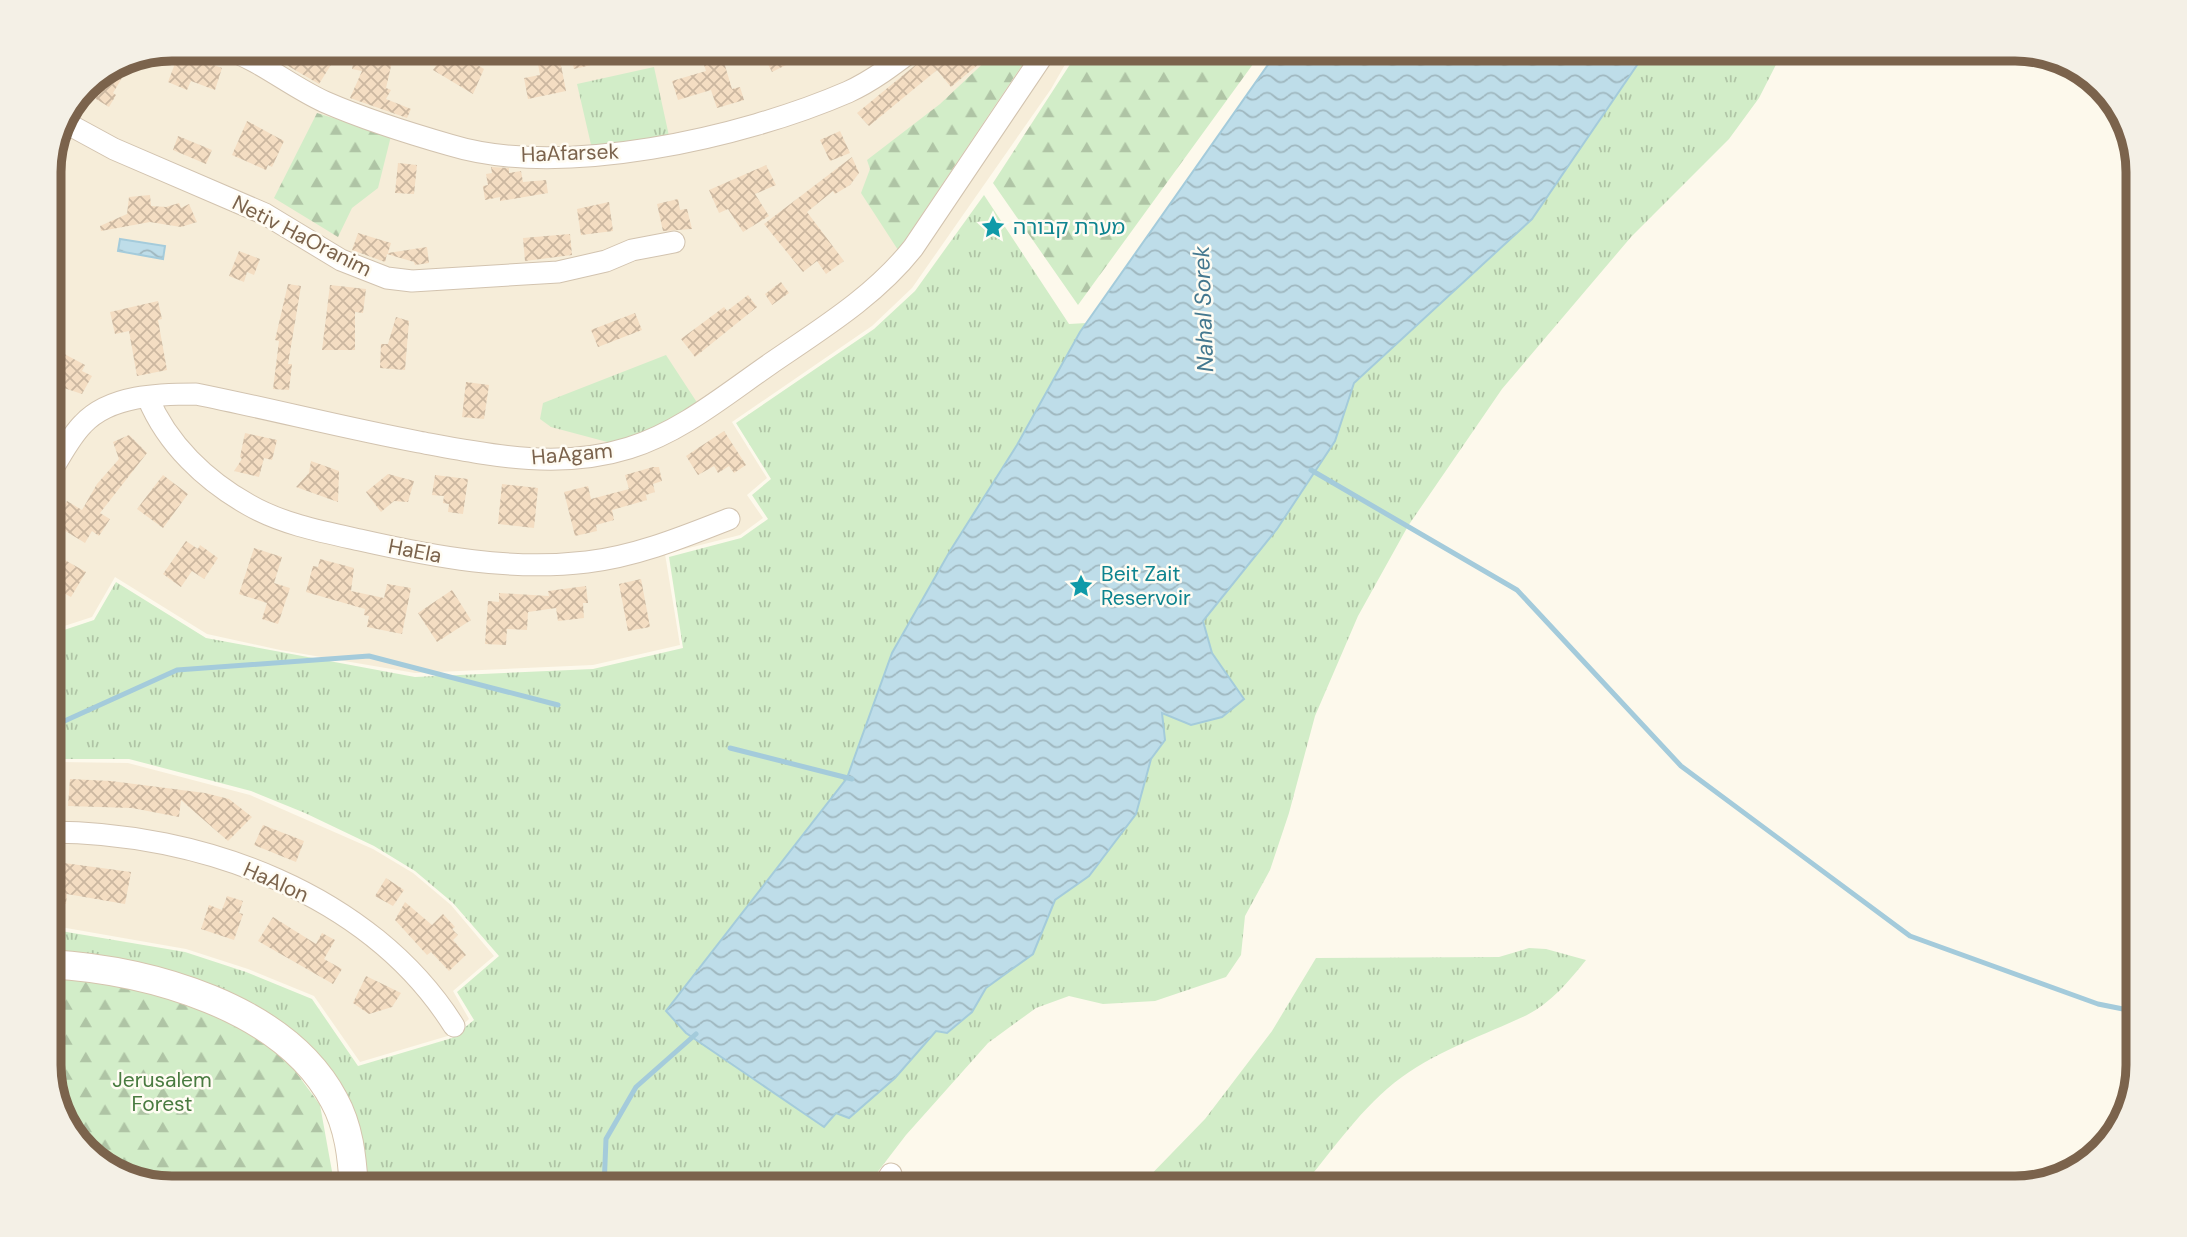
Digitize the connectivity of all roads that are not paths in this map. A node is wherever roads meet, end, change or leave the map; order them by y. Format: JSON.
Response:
{"nodes":[{"id":1,"x":257,"y":61,"type":"edge"},
{"id":2,"x":895,"y":61,"type":"edge"},
{"id":3,"x":1040,"y":61,"type":"edge"},
{"id":4,"x":1045,"y":61,"type":"edge"},
{"id":5,"x":1034,"y":71,"type":"junction"},
{"id":6,"x":72,"y":126,"type":"edge"},
{"id":7,"x":674,"y":242,"type":"dead end"},
{"id":8,"x":148,"y":398,"type":"junction"},
{"id":9,"x":61,"y":457,"type":"edge"},
{"id":10,"x":729,"y":519,"type":"dead end"},
{"id":11,"x":61,"y":833,"type":"edge"},
{"id":12,"x":61,"y":965,"type":"edge"},
{"id":13,"x":454,"y":1026,"type":"dead end"},
{"id":14,"x":352,"y":1176,"type":"edge"}],
"edges":[{"from":1,"to":2,"type":"street","name":"HaAfarsek"},
{"from":3,"to":5,"type":"street","name":"HaAgam"},
{"from":4,"to":5,"type":"street"},
{"from":5,"to":8,"type":"street","name":"HaAgam"},
{"from":6,"to":7,"type":"street","name":"Netiv HaOranim"},
{"from":8,"to":9,"type":"street","name":"HaAgam"},
{"from":8,"to":10,"type":"street","name":"HaEla"},
{"from":11,"to":13,"type":"street","name":"HaAlon"},
{"from":12,"to":14,"type":"main road"}]}
